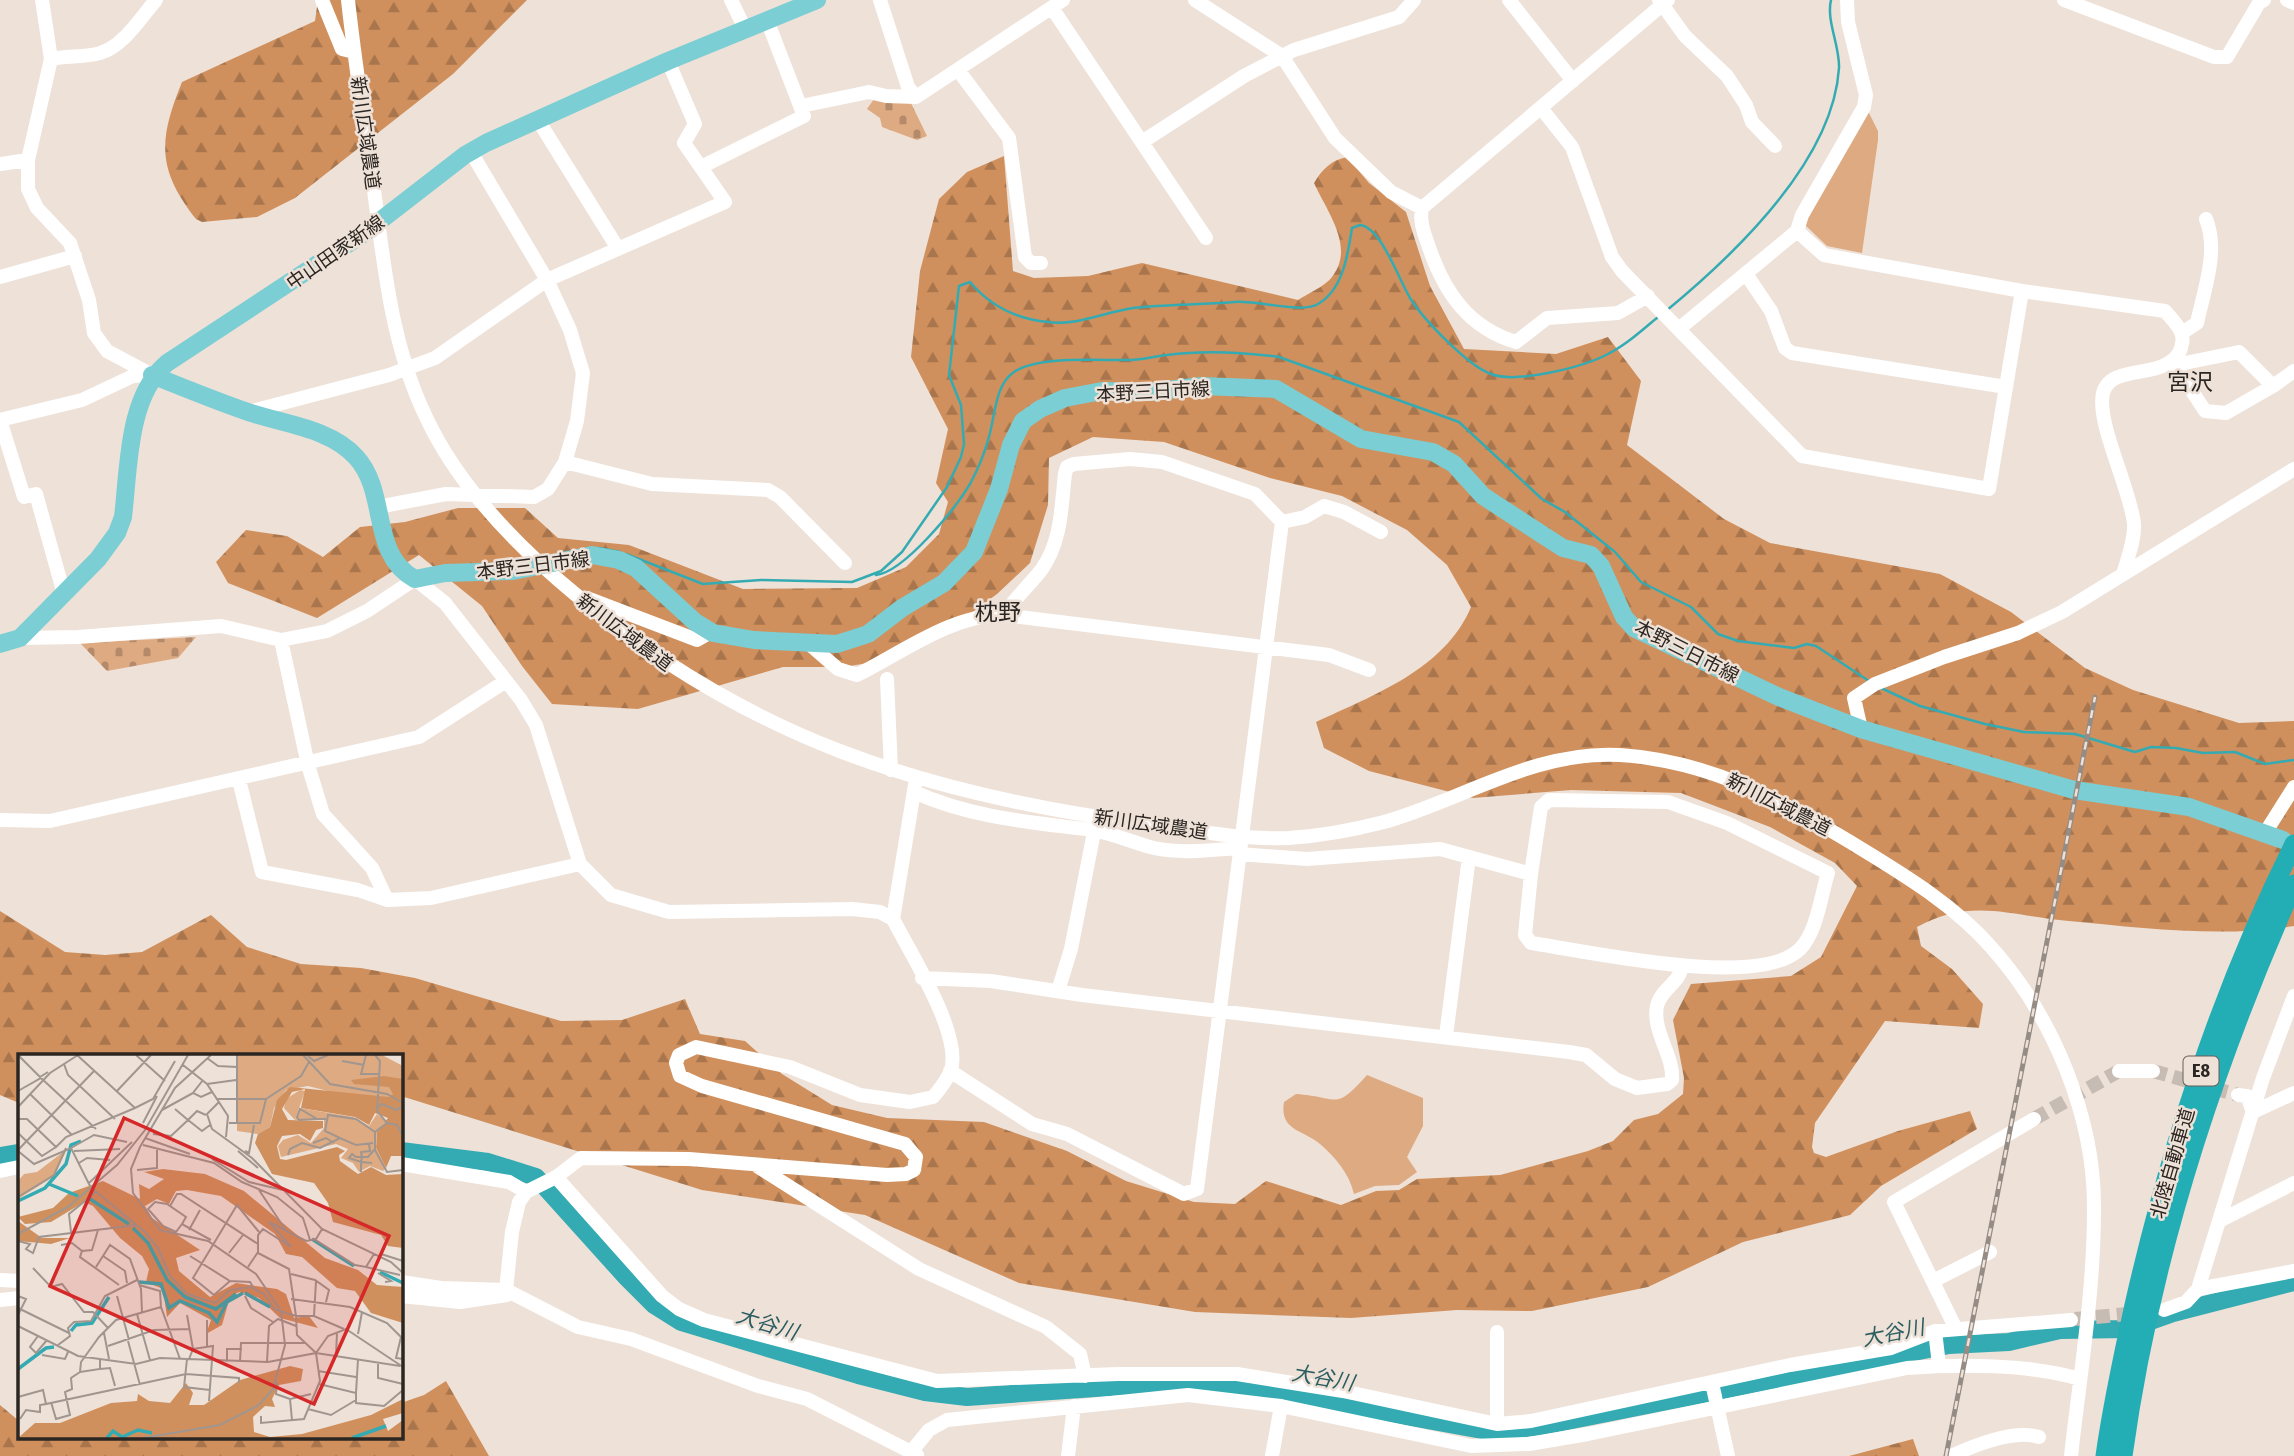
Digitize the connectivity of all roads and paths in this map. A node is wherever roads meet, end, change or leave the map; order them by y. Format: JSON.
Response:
{"nodes":[{"id":1,"x":42,"y":0,"type":"edge"},
{"id":2,"x":156,"y":0,"type":"edge"},
{"id":3,"x":323,"y":0,"type":"edge"},
{"id":4,"x":348,"y":0,"type":"edge"},
{"id":5,"x":731,"y":0,"type":"edge"},
{"id":6,"x":817,"y":0,"type":"edge"},
{"id":7,"x":880,"y":0,"type":"edge"},
{"id":8,"x":1195,"y":0,"type":"edge"},
{"id":9,"x":1414,"y":0,"type":"edge"},
{"id":10,"x":1508,"y":0,"type":"edge"},
{"id":11,"x":1847,"y":0,"type":"edge"},
{"id":12,"x":2064,"y":0,"type":"edge"},
{"id":13,"x":2264,"y":0,"type":"edge"},
{"id":14,"x":2287,"y":0,"type":"edge"},
{"id":15,"x":1663,"y":2,"type":"edge"},
{"id":16,"x":2294,"y":3,"type":"edge"},
{"id":17,"x":1057,"y":4,"type":"edge"},
{"id":18,"x":766,"y":20,"type":"junction"},
{"id":19,"x":745,"y":29,"type":"junction"},
{"id":20,"x":354,"y":52,"type":"junction"},
{"id":21,"x":1282,"y":56,"type":"junction"},
{"id":22,"x":51,"y":58,"type":"junction"},
{"id":23,"x":668,"y":61,"type":"junction"},
{"id":24,"x":958,"y":70,"type":"junction"},
{"id":25,"x":1573,"y":81,"type":"junction"},
{"id":26,"x":916,"y":97,"type":"junction"},
{"id":27,"x":801,"y":106,"type":"junction"},
{"id":28,"x":1541,"y":108,"type":"junction"},
{"id":29,"x":538,"y":120,"type":"junction"},
{"id":30,"x":1142,"y":142,"type":"junction"},
{"id":31,"x":1775,"y":146,"type":"dead end"},
{"id":32,"x":471,"y":152,"type":"junction"},
{"id":33,"x":28,"y":160,"type":"junction"},
{"id":34,"x":0,"y":164,"type":"edge"},
{"id":35,"x":701,"y":167,"type":"junction"},
{"id":36,"x":1422,"y":208,"type":"junction"},
{"id":37,"x":2206,"y":219,"type":"dead end"},
{"id":38,"x":378,"y":223,"type":"junction"},
{"id":39,"x":1797,"y":231,"type":"junction"},
{"id":40,"x":1206,"y":238,"type":"dead end"},
{"id":41,"x":617,"y":247,"type":"junction"},
{"id":42,"x":75,"y":256,"type":"junction"},
{"id":43,"x":1041,"y":263,"type":"dead end"},
{"id":44,"x":1746,"y":274,"type":"junction"},
{"id":45,"x":0,"y":277,"type":"edge"},
{"id":46,"x":547,"y":280,"type":"junction"},
{"id":47,"x":2022,"y":291,"type":"junction"},
{"id":48,"x":1648,"y":296,"type":"junction"},
{"id":49,"x":1680,"y":328,"type":"junction"},
{"id":50,"x":2182,"y":333,"type":"junction"},
{"id":51,"x":2173,"y":363,"type":"junction"},
{"id":52,"x":2294,"y":371,"type":"edge"},
{"id":53,"x":152,"y":375,"type":"junction"},
{"id":54,"x":2273,"y":386,"type":"junction"},
{"id":55,"x":2006,"y":387,"type":"junction"},
{"id":56,"x":248,"y":412,"type":"junction"},
{"id":57,"x":0,"y":420,"type":"edge"},
{"id":58,"x":565,"y":462,"type":"junction"},
{"id":59,"x":2294,"y":469,"type":"edge"},
{"id":60,"x":378,"y":507,"type":"junction"},
{"id":61,"x":1282,"y":522,"type":"junction"},
{"id":62,"x":1381,"y":532,"type":"dead end"},
{"id":63,"x":845,"y":562,"type":"dead end"},
{"id":64,"x":541,"y":566,"type":"junction"},
{"id":65,"x":2124,"y":571,"type":"junction"},
{"id":66,"x":415,"y":579,"type":"junction"},
{"id":67,"x":573,"y":592,"type":"junction"},
{"id":68,"x":64,"y":594,"type":"junction"},
{"id":69,"x":1004,"y":615,"type":"junction"},
{"id":70,"x":711,"y":632,"type":"junction"},
{"id":71,"x":20,"y":638,"type":"junction"},
{"id":72,"x":281,"y":640,"type":"junction"},
{"id":73,"x":808,"y":643,"type":"junction"},
{"id":74,"x":0,"y":644,"type":"edge"},
{"id":75,"x":1264,"y":647,"type":"junction"},
{"id":76,"x":1369,"y":670,"type":"dead end"},
{"id":77,"x":887,"y":679,"type":"dead end"},
{"id":78,"x":506,"y":681,"type":"junction"},
{"id":79,"x":1861,"y":729,"type":"junction"},
{"id":80,"x":308,"y":765,"type":"junction"},
{"id":81,"x":891,"y":770,"type":"junction"},
{"id":82,"x":239,"y":780,"type":"junction"},
{"id":83,"x":915,"y":785,"type":"junction"},
{"id":84,"x":2294,"y":787,"type":"edge"},
{"id":85,"x":0,"y":820,"type":"edge"},
{"id":86,"x":1096,"y":824,"type":"junction"},
{"id":87,"x":2265,"y":833,"type":"junction"},
{"id":88,"x":2288,"y":842,"type":"edge"},
{"id":89,"x":1240,"y":846,"type":"junction"},
{"id":90,"x":1469,"y":857,"type":"junction"},
{"id":91,"x":580,"y":864,"type":"junction"},
{"id":92,"x":1531,"y":874,"type":"junction"},
{"id":93,"x":2294,"y":884,"type":"edge"},
{"id":94,"x":387,"y":900,"type":"junction"},
{"id":95,"x":893,"y":919,"type":"junction"},
{"id":96,"x":1681,"y":965,"type":"junction"},
{"id":97,"x":922,"y":978,"type":"junction"},
{"id":98,"x":1058,"y":991,"type":"junction"},
{"id":99,"x":2294,"y":996,"type":"edge"},
{"id":100,"x":1219,"y":1010,"type":"junction"},
{"id":101,"x":1446,"y":1037,"type":"junction"},
{"id":102,"x":950,"y":1071,"type":"junction"},
{"id":103,"x":2119,"y":1071,"type":"tunnel mouth"},
{"id":104,"x":2153,"y":1071,"type":"tunnel mouth"},
{"id":105,"x":2294,"y":1093,"type":"edge"},
{"id":106,"x":2238,"y":1095,"type":"tunnel mouth"},
{"id":107,"x":2253,"y":1112,"type":"junction"},
{"id":108,"x":2034,"y":1119,"type":"tunnel mouth"},
{"id":109,"x":402,"y":1164,"type":"edge"},
{"id":110,"x":757,"y":1166,"type":"junction"},
{"id":111,"x":18,"y":1167,"type":"edge"},
{"id":112,"x":0,"y":1171,"type":"edge"},
{"id":113,"x":556,"y":1177,"type":"junction"},
{"id":114,"x":2294,"y":1183,"type":"edge"},
{"id":115,"x":526,"y":1192,"type":"junction"},
{"id":116,"x":2219,"y":1221,"type":"junction"},
{"id":117,"x":1990,"y":1252,"type":"dead end"},
{"id":118,"x":2294,"y":1271,"type":"edge"},
{"id":119,"x":0,"y":1280,"type":"edge"},
{"id":120,"x":1933,"y":1280,"type":"junction"},
{"id":121,"x":18,"y":1281,"type":"edge"},
{"id":122,"x":402,"y":1282,"type":"edge"},
{"id":123,"x":2198,"y":1289,"type":"junction"},
{"id":124,"x":509,"y":1292,"type":"junction"},
{"id":125,"x":402,"y":1296,"type":"edge"},
{"id":126,"x":18,"y":1298,"type":"edge"},
{"id":127,"x":0,"y":1300,"type":"edge"},
{"id":128,"x":2150,"y":1308,"type":"junction"},
{"id":129,"x":2071,"y":1320,"type":"tunnel mouth"},
{"id":130,"x":1956,"y":1329,"type":"junction"},
{"id":131,"x":1935,"y":1331,"type":"junction"},
{"id":132,"x":1497,"y":1332,"type":"dead end"},
{"id":133,"x":2132,"y":1354,"type":"junction"},
{"id":134,"x":1939,"y":1366,"type":"junction"},
{"id":135,"x":2080,"y":1373,"type":"junction"},
{"id":136,"x":1085,"y":1376,"type":"junction"},
{"id":137,"x":1712,"y":1383,"type":"junction"},
{"id":138,"x":1074,"y":1406,"type":"junction"},
{"id":139,"x":1282,"y":1406,"type":"junction"},
{"id":140,"x":1717,"y":1406,"type":"junction"},
{"id":141,"x":1497,"y":1424,"type":"junction"},
{"id":142,"x":2039,"y":1437,"type":"dead end"},
{"id":143,"x":1501,"y":1451,"type":"edge"},
{"id":144,"x":915,"y":1454,"type":"edge"},
{"id":145,"x":1068,"y":1456,"type":"edge"},
{"id":146,"x":1272,"y":1456,"type":"edge"},
{"id":147,"x":1728,"y":1456,"type":"edge"},
{"id":148,"x":1951,"y":1456,"type":"edge"},
{"id":149,"x":2071,"y":1456,"type":"edge"},
{"id":150,"x":2105,"y":1456,"type":"edge"},
{"id":151,"x":2123,"y":1456,"type":"edge"}],
"edges":[{"from":1,"to":22,"type":"street"},
{"from":2,"to":22,"type":"street"},
{"from":3,"to":20,"type":"street"},
{"from":4,"to":20,"type":"street","name":"新川広域農道"},
{"from":5,"to":19,"type":"street"},
{"from":6,"to":18,"type":"main road","name":"中山田家新線"},
{"from":7,"to":26,"type":"street"},
{"from":8,"to":21,"type":"street"},
{"from":9,"to":21,"type":"street"},
{"from":10,"to":25,"type":"street"},
{"from":11,"to":39,"type":"street"},
{"from":12,"to":13,"type":"street"},
{"from":14,"to":16,"type":"street"},
{"from":15,"to":25,"type":"street"},
{"from":15,"to":31,"type":"street"},
{"from":17,"to":24,"type":"street"},
{"from":17,"to":30,"type":"street"},
{"from":18,"to":19,"type":"main road","name":"中山田家新線"},
{"from":18,"to":27,"type":"street"},
{"from":19,"to":23,"type":"main road","name":"中山田家新線"},
{"from":20,"to":38,"type":"street","name":"新川広域農道"},
{"from":21,"to":30,"type":"street"},
{"from":21,"to":36,"type":"street"},
{"from":22,"to":33,"type":"street"},
{"from":23,"to":29,"type":"main road","name":"中山田家新線"},
{"from":23,"to":35,"type":"street"},
{"from":24,"to":26,"type":"street"},
{"from":24,"to":43,"type":"street"},
{"from":25,"to":28,"type":"street"},
{"from":26,"to":27,"type":"street"},
{"from":27,"to":35,"type":"street"},
{"from":28,"to":36,"type":"street"},
{"from":28,"to":48,"type":"street"},
{"from":29,"to":32,"type":"main road","name":"中山田家新線"},
{"from":29,"to":41,"type":"street"},
{"from":30,"to":40,"type":"street"},
{"from":32,"to":38,"type":"main road","name":"中山田家新線"},
{"from":32,"to":46,"type":"street"},
{"from":33,"to":34,"type":"street"},
{"from":33,"to":42,"type":"street"},
{"from":35,"to":41,"type":"street"},
{"from":36,"to":48,"type":"street"},
{"from":37,"to":50,"type":"street"},
{"from":38,"to":53,"type":"main road","name":"中山田家新線"},
{"from":38,"to":64,"type":"street","name":"新川広域農道"},
{"from":39,"to":44,"type":"street"},
{"from":39,"to":47,"type":"street"},
{"from":41,"to":46,"type":"street"},
{"from":42,"to":45,"type":"street"},
{"from":42,"to":53,"type":"street"},
{"from":44,"to":49,"type":"street"},
{"from":44,"to":55,"type":"street"},
{"from":46,"to":56,"type":"street"},
{"from":46,"to":58,"type":"street"},
{"from":47,"to":50,"type":"street"},
{"from":47,"to":55,"type":"street"},
{"from":48,"to":49,"type":"street"},
{"from":49,"to":55,"type":"street"},
{"from":50,"to":51,"type":"street"},
{"from":51,"to":54,"type":"street"},
{"from":51,"to":54,"type":"street"},
{"from":51,"to":65,"type":"street"},
{"from":52,"to":54,"type":"street"},
{"from":53,"to":56,"type":"main road"},
{"from":53,"to":57,"type":"street"},
{"from":53,"to":68,"type":"main road"},
{"from":56,"to":60,"type":"main road"},
{"from":57,"to":68,"type":"street"},
{"from":58,"to":60,"type":"street"},
{"from":58,"to":63,"type":"street"},
{"from":59,"to":65,"type":"street"},
{"from":60,"to":66,"type":"main road"},
{"from":61,"to":62,"type":"street"},
{"from":61,"to":69,"type":"street"},
{"from":61,"to":75,"type":"street"},
{"from":64,"to":66,"type":"main road","name":"本野三日市線"},
{"from":64,"to":67,"type":"street","name":"新川広域農道"},
{"from":64,"to":70,"type":"main road","name":"本野三日市線"},
{"from":65,"to":79,"type":"street"},
{"from":66,"to":72,"type":"street"},
{"from":66,"to":78,"type":"street"},
{"from":67,"to":70,"type":"street"},
{"from":67,"to":81,"type":"street","name":"新川広域農道"},
{"from":68,"to":71,"type":"main road"},
{"from":69,"to":73,"type":"street"},
{"from":69,"to":75,"type":"street"},
{"from":70,"to":73,"type":"main road","name":"本野三日市線"},
{"from":71,"to":72,"type":"street"},
{"from":71,"to":74,"type":"main road"},
{"from":72,"to":80,"type":"street"},
{"from":73,"to":79,"type":"main road","name":"本野三日市線"},
{"from":75,"to":76,"type":"street"},
{"from":75,"to":89,"type":"street"},
{"from":77,"to":81,"type":"street"},
{"from":78,"to":80,"type":"street"},
{"from":78,"to":91,"type":"street"},
{"from":79,"to":87,"type":"main road","name":"本野三日市線"},
{"from":80,"to":82,"type":"street"},
{"from":80,"to":94,"type":"street"},
{"from":81,"to":83,"type":"street","name":"新川広域農道"},
{"from":82,"to":85,"type":"street"},
{"from":82,"to":94,"type":"street"},
{"from":83,"to":86,"type":"street","name":"新川広域農道"},
{"from":83,"to":86,"type":"street"},
{"from":83,"to":95,"type":"street"},
{"from":84,"to":87,"type":"street"},
{"from":86,"to":89,"type":"street","name":"新川広域農道"},
{"from":86,"to":89,"type":"street"},
{"from":86,"to":98,"type":"street"},
{"from":87,"to":88,"type":"main road","name":"本野三日市線"},
{"from":88,"to":128,"type":"highway","name":"北陸自動車道","number":"E8"},
{"from":89,"to":90,"type":"street"},
{"from":89,"to":100,"type":"street"},
{"from":89,"to":135,"type":"street","name":"新川広域農道"},
{"from":90,"to":92,"type":"street"},
{"from":90,"to":101,"type":"street"},
{"from":91,"to":94,"type":"street"},
{"from":91,"to":95,"type":"street"},
{"from":92,"to":96,"type":"street"},
{"from":92,"to":96,"type":"street"},
{"from":93,"to":128,"type":"highway","name":"北陸自動車道","number":"E8"},
{"from":95,"to":97,"type":"street"},
{"from":96,"to":101,"type":"street"},
{"from":97,"to":98,"type":"street"},
{"from":97,"to":102,"type":"street"},
{"from":98,"to":100,"type":"street"},
{"from":99,"to":107,"type":"street"},
{"from":100,"to":101,"type":"street"},
{"from":100,"to":102,"type":"street"},
{"from":102,"to":110,"type":"street"},
{"from":103,"to":104,"type":"street"},
{"from":105,"to":107,"type":"street"},
{"from":106,"to":107,"type":"street"},
{"from":107,"to":116,"type":"street"},
{"from":108,"to":120,"type":"street"},
{"from":109,"to":115,"type":"street"},
{"from":110,"to":113,"type":"street"},
{"from":110,"to":136,"type":"street"},
{"from":111,"to":112,"type":"street"},
{"from":113,"to":115,"type":"street"},
{"from":113,"to":136,"type":"street"},
{"from":114,"to":116,"type":"street"},
{"from":115,"to":124,"type":"street"},
{"from":116,"to":123,"type":"street"},
{"from":117,"to":120,"type":"street"},
{"from":118,"to":123,"type":"street"},
{"from":119,"to":121,"type":"street"},
{"from":120,"to":130,"type":"street"},
{"from":122,"to":124,"type":"street"},
{"from":123,"to":128,"type":"street"},
{"from":124,"to":125,"type":"street"},
{"from":124,"to":144,"type":"street"},
{"from":126,"to":127,"type":"street"},
{"from":128,"to":133,"type":"highway","name":"北陸自動車道","number":"E8"},
{"from":129,"to":130,"type":"street"},
{"from":130,"to":131,"type":"street"},
{"from":131,"to":134,"type":"street"},
{"from":131,"to":137,"type":"street"},
{"from":132,"to":141,"type":"street"},
{"from":133,"to":150,"type":"highway","name":"北陸自動車道","number":"E8"},
{"from":133,"to":151,"type":"highway","name":"北陸自動車道","number":"E8"},
{"from":134,"to":135,"type":"street"},
{"from":134,"to":140,"type":"street"},
{"from":135,"to":149,"type":"street"},
{"from":136,"to":141,"type":"street"},
{"from":137,"to":140,"type":"street"},
{"from":137,"to":141,"type":"street"},
{"from":138,"to":139,"type":"street"},
{"from":138,"to":144,"type":"street"},
{"from":138,"to":145,"type":"street"},
{"from":139,"to":143,"type":"street"},
{"from":139,"to":146,"type":"street"},
{"from":140,"to":143,"type":"street"},
{"from":140,"to":147,"type":"street"},
{"from":142,"to":148,"type":"street"}]}
